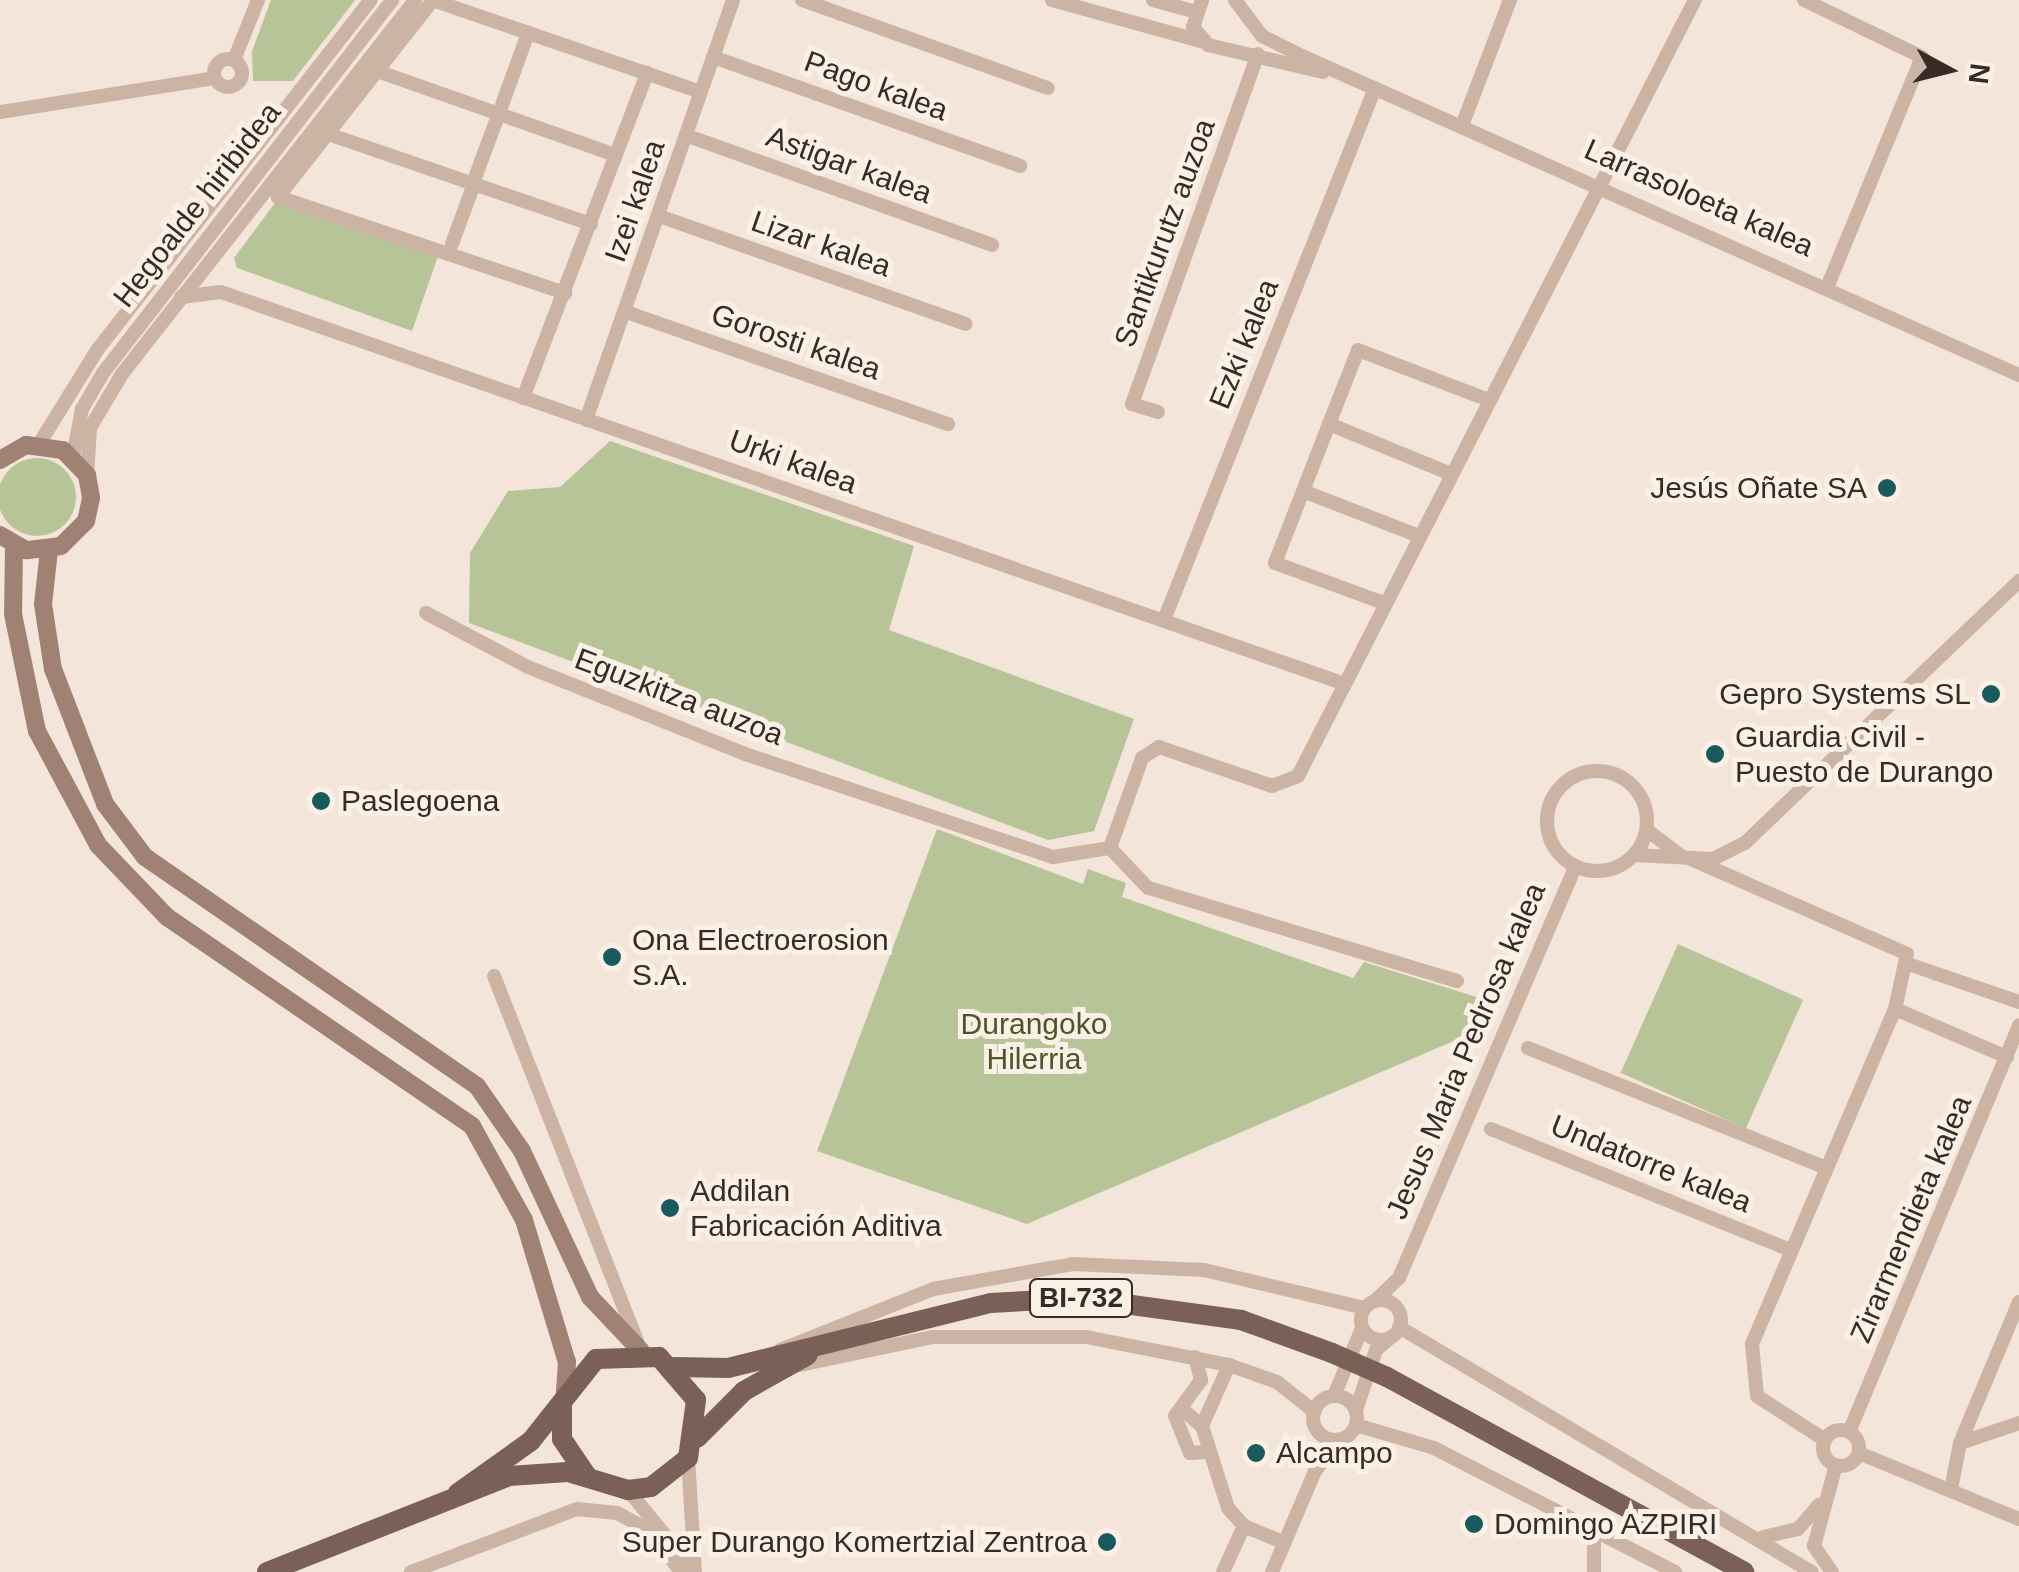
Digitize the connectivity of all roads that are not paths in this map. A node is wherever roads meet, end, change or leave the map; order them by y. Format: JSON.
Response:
{"nodes":[{"id":1,"x":258,"y":0,"type":"edge"},
{"id":2,"x":372,"y":0,"type":"edge"},
{"id":3,"x":392,"y":0,"type":"edge"},
{"id":4,"x":414,"y":0,"type":"edge"},
{"id":5,"x":433,"y":0,"type":"edge"},
{"id":6,"x":733,"y":0,"type":"edge"},
{"id":7,"x":802,"y":0,"type":"edge"},
{"id":8,"x":1052,"y":0,"type":"edge"},
{"id":9,"x":1153,"y":0,"type":"edge"},
{"id":10,"x":1235,"y":0,"type":"edge"},
{"id":11,"x":1510,"y":0,"type":"edge"},
{"id":12,"x":1695,"y":0,"type":"edge"},
{"id":13,"x":1804,"y":0,"type":"edge"},
{"id":14,"x":1198,"y":6,"type":"edge"},
{"id":15,"x":1244,"y":16,"type":"junction"},
{"id":16,"x":528,"y":33,"type":"junction"},
{"id":17,"x":1201,"y":41,"type":"junction"},
{"id":18,"x":1230,"y":44,"type":"junction"},
{"id":19,"x":1258,"y":54,"type":"junction"},
{"id":20,"x":713,"y":56,"type":"junction"},
{"id":21,"x":234,"y":60,"type":"junction"},
{"id":22,"x":378,"y":71,"type":"junction"},
{"id":23,"x":647,"y":73,"type":"junction"},
{"id":24,"x":214,"y":78,"type":"junction"},
{"id":25,"x":1353,"y":78,"type":"junction"},
{"id":26,"x":1048,"y":88,"type":"dead end"},
{"id":27,"x":1375,"y":88,"type":"junction"},
{"id":28,"x":700,"y":92,"type":"junction"},
{"id":29,"x":500,"y":109,"type":"junction"},
{"id":30,"x":0,"y":112,"type":"edge"},
{"id":31,"x":1464,"y":122,"type":"junction"},
{"id":32,"x":328,"y":134,"type":"junction"},
{"id":33,"x":688,"y":136,"type":"junction"},
{"id":34,"x":616,"y":154,"type":"junction"},
{"id":35,"x":1020,"y":166,"type":"dead end"},
{"id":36,"x":475,"y":179,"type":"junction"},
{"id":37,"x":1600,"y":184,"type":"junction"},
{"id":38,"x":659,"y":216,"type":"junction"},
{"id":39,"x":591,"y":224,"type":"junction"},
{"id":40,"x":452,"y":244,"type":"dead end"},
{"id":41,"x":992,"y":245,"type":"dead end"},
{"id":42,"x":210,"y":261,"type":"junction"},
{"id":43,"x":1828,"y":287,"type":"junction"},
{"id":44,"x":221,"y":292,"type":"junction"},
{"id":45,"x":565,"y":293,"type":"junction"},
{"id":46,"x":181,"y":298,"type":"junction"},
{"id":47,"x":626,"y":312,"type":"junction"},
{"id":48,"x":966,"y":324,"type":"dead end"},
{"id":49,"x":2019,"y":375,"type":"edge"},
{"id":50,"x":523,"y":398,"type":"junction"},
{"id":51,"x":1489,"y":400,"type":"junction"},
{"id":52,"x":1158,"y":412,"type":"dead end"},
{"id":53,"x":586,"y":420,"type":"junction"},
{"id":54,"x":948,"y":424,"type":"dead end"},
{"id":55,"x":1328,"y":424,"type":"junction"},
{"id":56,"x":39,"y":444,"type":"junction"},
{"id":57,"x":74,"y":457,"type":"junction"},
{"id":58,"x":1,"y":458,"type":"edge"},
{"id":59,"x":86,"y":474,"type":"junction"},
{"id":60,"x":1451,"y":474,"type":"junction"},
{"id":61,"x":1304,"y":491,"type":"junction"},
{"id":62,"x":1419,"y":536,"type":"junction"},
{"id":63,"x":7,"y":540,"type":"edge"},
{"id":64,"x":49,"y":550,"type":"junction"},
{"id":65,"x":2019,"y":580,"type":"edge"},
{"id":66,"x":1384,"y":603,"type":"junction"},
{"id":67,"x":426,"y":613,"type":"dead end"},
{"id":68,"x":1164,"y":620,"type":"junction"},
{"id":69,"x":1345,"y":684,"type":"junction"},
{"id":70,"x":1648,"y":830,"type":"junction"},
{"id":71,"x":1110,"y":848,"type":"junction"},
{"id":72,"x":1635,"y":856,"type":"junction"},
{"id":73,"x":1686,"y":857,"type":"junction"},
{"id":74,"x":1575,"y":867,"type":"junction"},
{"id":75,"x":1910,"y":967,"type":"junction"},
{"id":76,"x":494,"y":976,"type":"dead end"},
{"id":77,"x":1456,"y":981,"type":"dead end"},
{"id":78,"x":2019,"y":1002,"type":"edge"},
{"id":79,"x":1895,"y":1008,"type":"junction"},
{"id":80,"x":2019,"y":1025,"type":"edge"},
{"id":81,"x":1528,"y":1048,"type":"dead end"},
{"id":82,"x":2008,"y":1057,"type":"junction"},
{"id":83,"x":1491,"y":1128,"type":"dead end"},
{"id":84,"x":1826,"y":1168,"type":"junction"},
{"id":85,"x":1790,"y":1250,"type":"junction"},
{"id":86,"x":1408,"y":1256,"type":"junction"},
{"id":87,"x":2019,"y":1302,"type":"edge"},
{"id":88,"x":1370,"y":1304,"type":"junction"},
{"id":89,"x":1396,"y":1325,"type":"junction"},
{"id":90,"x":1362,"y":1327,"type":"junction"},
{"id":91,"x":640,"y":1351,"type":"junction"},
{"id":92,"x":1195,"y":1357,"type":"junction"},
{"id":93,"x":771,"y":1365,"type":"junction"},
{"id":94,"x":1228,"y":1366,"type":"junction"},
{"id":95,"x":674,"y":1367,"type":"junction"},
{"id":96,"x":565,"y":1392,"type":"junction"},
{"id":97,"x":1334,"y":1396,"type":"junction"},
{"id":98,"x":1180,"y":1408,"type":"junction"},
{"id":99,"x":1315,"y":1418,"type":"junction"},
{"id":100,"x":1356,"y":1418,"type":"junction"},
{"id":101,"x":2019,"y":1423,"type":"edge"},
{"id":102,"x":1202,"y":1426,"type":"junction"},
{"id":103,"x":1849,"y":1432,"type":"junction"},
{"id":104,"x":1342,"y":1440,"type":"junction"},
{"id":105,"x":1826,"y":1440,"type":"junction"},
{"id":106,"x":1960,"y":1443,"type":"junction"},
{"id":107,"x":692,"y":1448,"type":"junction"},
{"id":108,"x":1204,"y":1452,"type":"junction"},
{"id":109,"x":1858,"y":1453,"type":"junction"},
{"id":110,"x":1836,"y":1466,"type":"junction"},
{"id":111,"x":1315,"y":1470,"type":"junction"},
{"id":112,"x":588,"y":1477,"type":"junction"},
{"id":113,"x":1951,"y":1489,"type":"junction"},
{"id":114,"x":628,"y":1490,"type":"junction"},
{"id":115,"x":458,"y":1493,"type":"junction"},
{"id":116,"x":1819,"y":1504,"type":"junction"},
{"id":117,"x":2019,"y":1519,"type":"edge"},
{"id":118,"x":1244,"y":1526,"type":"junction"},
{"id":119,"x":1594,"y":1531,"type":"junction"},
{"id":120,"x":1761,"y":1537,"type":"junction"},
{"id":121,"x":1285,"y":1543,"type":"junction"},
{"id":122,"x":266,"y":1572,"type":"edge"},
{"id":123,"x":411,"y":1572,"type":"edge"},
{"id":124,"x":681,"y":1572,"type":"edge"},
{"id":125,"x":694,"y":1572,"type":"edge"},
{"id":126,"x":1223,"y":1572,"type":"edge"},
{"id":127,"x":1272,"y":1572,"type":"edge"},
{"id":128,"x":1594,"y":1572,"type":"edge"},
{"id":129,"x":1675,"y":1572,"type":"edge"},
{"id":130,"x":1744,"y":1572,"type":"edge"},
{"id":131,"x":1812,"y":1572,"type":"edge"},
{"id":132,"x":1832,"y":1572,"type":"edge"}],
"edges":[{"from":1,"to":21,"type":"street"},
{"from":2,"to":56,"type":"street"},
{"from":3,"to":57,"type":"street","name":"Hegoalde hiribidea"},
{"from":4,"to":42,"type":"street"},
{"from":5,"to":16,"type":"street"},
{"from":5,"to":22,"type":"street","name":"Hegoalde hiribidea"},
{"from":6,"to":20,"type":"street","name":"Izei kalea"},
{"from":7,"to":26,"type":"street"},
{"from":8,"to":17,"type":"street"},
{"from":9,"to":14,"type":"street"},
{"from":10,"to":15,"type":"street"},
{"from":11,"to":31,"type":"street"},
{"from":12,"to":37,"type":"street"},
{"from":13,"to":43,"type":"street"},
{"from":14,"to":17,"type":"street"},
{"from":15,"to":18,"type":"street"},
{"from":15,"to":25,"type":"street"},
{"from":16,"to":23,"type":"street"},
{"from":16,"to":29,"type":"street"},
{"from":17,"to":18,"type":"street"},
{"from":18,"to":19,"type":"street"},
{"from":19,"to":25,"type":"street"},
{"from":19,"to":52,"type":"street","name":"Santikurutz auzoa"},
{"from":20,"to":28,"type":"street","name":"Izei kalea"},
{"from":20,"to":35,"type":"street","name":"Pago kalea"},
{"from":21,"to":24,"type":"street"},
{"from":21,"to":24,"type":"street"},
{"from":22,"to":29,"type":"street"},
{"from":22,"to":32,"type":"street","name":"Hegoalde hiribidea"},
{"from":23,"to":28,"type":"street"},
{"from":23,"to":34,"type":"street"},
{"from":24,"to":30,"type":"street"},
{"from":25,"to":27,"type":"street","name":"Larrasoloeta kalea"},
{"from":27,"to":31,"type":"street","name":"Larrasoloeta kalea"},
{"from":27,"to":68,"type":"street","name":"Ezki kalea"},
{"from":28,"to":33,"type":"street","name":"Izei kalea"},
{"from":29,"to":34,"type":"street"},
{"from":29,"to":36,"type":"street"},
{"from":31,"to":37,"type":"street","name":"Larrasoloeta kalea"},
{"from":32,"to":36,"type":"street","name":"Hegoalde hiribidea"},
{"from":32,"to":45,"type":"street","name":"Hegoalde hiribidea"},
{"from":33,"to":38,"type":"street","name":"Izei kalea"},
{"from":33,"to":41,"type":"street","name":"Astigar kalea"},
{"from":34,"to":39,"type":"street"},
{"from":36,"to":39,"type":"street","name":"Hegoalde hiribidea"},
{"from":36,"to":40,"type":"street"},
{"from":37,"to":43,"type":"street","name":"Larrasoloeta kalea"},
{"from":37,"to":51,"type":"street"},
{"from":38,"to":47,"type":"street","name":"Izei kalea"},
{"from":38,"to":48,"type":"street","name":"Lizar kalea"},
{"from":39,"to":45,"type":"street"},
{"from":42,"to":44,"type":"street"},
{"from":42,"to":46,"type":"street"},
{"from":43,"to":49,"type":"street","name":"Larrasoloeta kalea"},
{"from":44,"to":46,"type":"street"},
{"from":44,"to":50,"type":"street","name":"Urki kalea"},
{"from":45,"to":50,"type":"street"},
{"from":46,"to":59,"type":"street"},
{"from":47,"to":53,"type":"street","name":"Izei kalea"},
{"from":47,"to":54,"type":"street","name":"Gorosti kalea"},
{"from":50,"to":53,"type":"street","name":"Urki kalea"},
{"from":51,"to":55,"type":"street"},
{"from":51,"to":60,"type":"street"},
{"from":53,"to":68,"type":"street","name":"Urki kalea"},
{"from":55,"to":60,"type":"street"},
{"from":55,"to":61,"type":"street"},
{"from":56,"to":57,"type":"main road"},
{"from":56,"to":58,"type":"main road"},
{"from":57,"to":59,"type":"main road"},
{"from":59,"to":64,"type":"main road"},
{"from":60,"to":62,"type":"street"},
{"from":61,"to":62,"type":"street"},
{"from":61,"to":66,"type":"street"},
{"from":62,"to":66,"type":"street"},
{"from":63,"to":64,"type":"main road"},
{"from":63,"to":96,"type":"main road"},
{"from":64,"to":91,"type":"main road"},
{"from":65,"to":73,"type":"street"},
{"from":66,"to":69,"type":"street"},
{"from":67,"to":71,"type":"street","name":"Eguzkitza auzoa"},
{"from":68,"to":69,"type":"street","name":"Urki kalea"},
{"from":69,"to":71,"type":"street"},
{"from":70,"to":72,"type":"street"},
{"from":70,"to":73,"type":"street"},
{"from":70,"to":74,"type":"street"},
{"from":71,"to":77,"type":"street"},
{"from":72,"to":73,"type":"street"},
{"from":72,"to":74,"type":"street"},
{"from":73,"to":75,"type":"street"},
{"from":74,"to":86,"type":"street","name":"Jesus Maria Pedrosa kalea"},
{"from":75,"to":78,"type":"street"},
{"from":75,"to":79,"type":"street"},
{"from":76,"to":91,"type":"street"},
{"from":79,"to":82,"type":"street"},
{"from":79,"to":84,"type":"street"},
{"from":80,"to":82,"type":"street","name":"Zirarmendieta kalea"},
{"from":81,"to":84,"type":"street","name":"Undatorre kalea"},
{"from":82,"to":103,"type":"street","name":"Zirarmendieta kalea"},
{"from":83,"to":85,"type":"street","name":"Undatorre kalea"},
{"from":84,"to":85,"type":"street"},
{"from":85,"to":105,"type":"street"},
{"from":86,"to":88,"type":"street"},
{"from":86,"to":89,"type":"street"},
{"from":87,"to":106,"type":"street"},
{"from":88,"to":89,"type":"street"},
{"from":88,"to":90,"type":"street"},
{"from":88,"to":93,"type":"street"},
{"from":89,"to":90,"type":"street"},
{"from":89,"to":100,"type":"street"},
{"from":89,"to":120,"type":"street"},
{"from":90,"to":97,"type":"street"},
{"from":91,"to":95,"type":"main road"},
{"from":91,"to":96,"type":"main road"},
{"from":92,"to":93,"type":"street"},
{"from":92,"to":94,"type":"street"},
{"from":92,"to":98,"type":"street"},
{"from":93,"to":95,"type":"main road","number":"BI-732"},
{"from":93,"to":107,"type":"main road","number":"BI-732"},
{"from":93,"to":130,"type":"main road","number":"BI-732","bridge":true},
{"from":94,"to":99,"type":"street"},
{"from":94,"to":102,"type":"street"},
{"from":95,"to":107,"type":"main road"},
{"from":96,"to":112,"type":"main road"},
{"from":96,"to":115,"type":"main road"},
{"from":97,"to":99,"type":"street"},
{"from":97,"to":100,"type":"street"},
{"from":98,"to":102,"type":"street"},
{"from":98,"to":108,"type":"street"},
{"from":99,"to":104,"type":"street"},
{"from":99,"to":111,"type":"street"},
{"from":100,"to":104,"type":"street"},
{"from":100,"to":119,"type":"street"},
{"from":101,"to":106,"type":"street"},
{"from":102,"to":108,"type":"street"},
{"from":103,"to":105,"type":"street"},
{"from":103,"to":109,"type":"street"},
{"from":104,"to":111,"type":"street"},
{"from":105,"to":110,"type":"street"},
{"from":106,"to":113,"type":"street"},
{"from":107,"to":114,"type":"main road","number":"BI-732"},
{"from":107,"to":125,"type":"street"},
{"from":108,"to":118,"type":"street"},
{"from":109,"to":110,"type":"street"},
{"from":109,"to":113,"type":"street"},
{"from":110,"to":116,"type":"street"},
{"from":111,"to":121,"type":"street"},
{"from":112,"to":114,"type":"main road"},
{"from":112,"to":115,"type":"main road"},
{"from":113,"to":117,"type":"street"},
{"from":114,"to":125,"type":"street"},
{"from":115,"to":122,"type":"main road"},
{"from":116,"to":120,"type":"street"},
{"from":116,"to":132,"type":"street"},
{"from":118,"to":121,"type":"street"},
{"from":118,"to":126,"type":"street"},
{"from":119,"to":128,"type":"street"},
{"from":119,"to":129,"type":"street"},
{"from":120,"to":131,"type":"street"},
{"from":121,"to":127,"type":"street"},
{"from":123,"to":124,"type":"street"}]}
